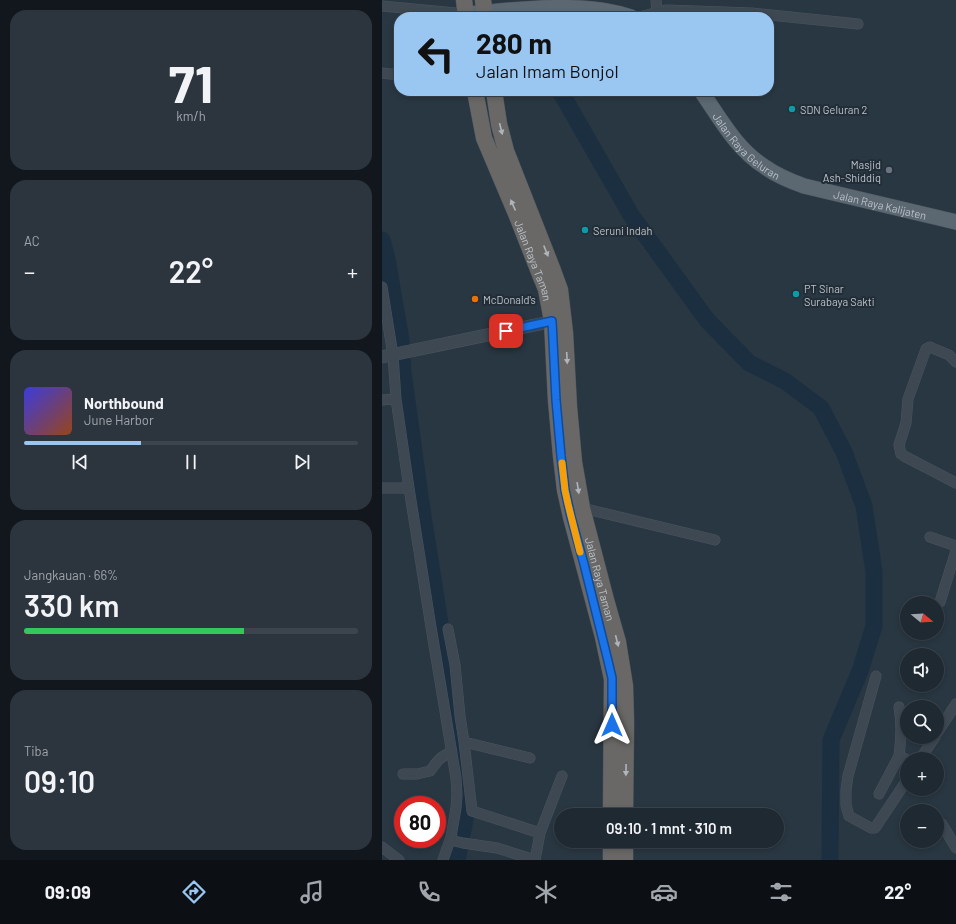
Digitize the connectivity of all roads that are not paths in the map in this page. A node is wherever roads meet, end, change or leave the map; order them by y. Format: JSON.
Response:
{"nodes":[{"id":1,"x":656,"y":0,"type":"edge"},
{"id":2,"x":382,"y":6,"type":"edge"},
{"id":3,"x":465,"y":10,"type":"edge"},
{"id":4,"x":484,"y":10,"type":"edge"},
{"id":5,"x":612,"y":12,"type":"edge"},
{"id":6,"x":658,"y":12,"type":"edge"},
{"id":7,"x":662,"y":12,"type":"edge"},
{"id":8,"x":723,"y":12,"type":"edge"},
{"id":9,"x":774,"y":15,"type":"edge"},
{"id":10,"x":858,"y":24,"type":"dead end"},
{"id":11,"x":382,"y":73,"type":"edge"},
{"id":12,"x":394,"y":74,"type":"edge"},
{"id":13,"x":476,"y":96,"type":"edge"},
{"id":14,"x":495,"y":96,"type":"edge"},
{"id":15,"x":705,"y":96,"type":"edge"},
{"id":16,"x":804,"y":186,"type":"joint"},
{"id":17,"x":956,"y":222,"type":"edge"},
{"id":18,"x":382,"y":287,"type":"edge"},
{"id":19,"x":558,"y":320,"type":"junction"},
{"id":20,"x":396,"y":354,"type":"edge"},
{"id":21,"x":956,"y":362,"type":"edge"},
{"id":22,"x":396,"y":399,"type":"junction"},
{"id":23,"x":382,"y":400,"type":"edge"},
{"id":24,"x":956,"y":483,"type":"edge"},
{"id":25,"x":382,"y":488,"type":"edge"},
{"id":26,"x":408,"y":488,"type":"junction"},
{"id":27,"x":582,"y":508,"type":"junction"},
{"id":28,"x":930,"y":537,"type":"dead end"},
{"id":29,"x":715,"y":540,"type":"dead end"},
{"id":30,"x":956,"y":546,"type":"edge"},
{"id":31,"x":956,"y":551,"type":"edge"},
{"id":32,"x":942,"y":596,"type":"edge"},
{"id":33,"x":448,"y":629,"type":"dead end"},
{"id":34,"x":876,"y":676,"type":"dead end"},
{"id":35,"x":451,"y":698,"type":"junction"},
{"id":36,"x":956,"y":704,"type":"edge"},
{"id":37,"x":899,"y":707,"type":"dead end"},
{"id":38,"x":944,"y":722,"type":"edge"},
{"id":39,"x":464,"y":742,"type":"junction"},
{"id":40,"x":451,"y":752,"type":"junction"},
{"id":41,"x":903,"y":752,"type":"edge"},
{"id":42,"x":530,"y":758,"type":"dead end"},
{"id":43,"x":900,"y":762,"type":"edge"},
{"id":44,"x":403,"y":774,"type":"dead end"},
{"id":45,"x":562,"y":776,"type":"dead end"},
{"id":46,"x":900,"y":790,"type":"edge"},
{"id":47,"x":878,"y":794,"type":"dead end"},
{"id":48,"x":611,"y":808,"type":"edge"},
{"id":49,"x":625,"y":808,"type":"edge"},
{"id":50,"x":944,"y":826,"type":"edge"},
{"id":51,"x":540,"y":833,"type":"junction"},
{"id":52,"x":953,"y":834,"type":"edge"},
{"id":53,"x":457,"y":842,"type":"junction"},
{"id":54,"x":382,"y":847,"type":"edge"},
{"id":55,"x":611,"y":848,"type":"edge"},
{"id":56,"x":625,"y":848,"type":"edge"},
{"id":57,"x":956,"y":848,"type":"edge"},
{"id":58,"x":399,"y":860,"type":"edge"},
{"id":59,"x":443,"y":860,"type":"edge"},
{"id":60,"x":611,"y":860,"type":"edge"},
{"id":61,"x":625,"y":860,"type":"edge"}],
"edges":[{"from":1,"to":6,"type":"street"},
{"from":2,"to":3,"type":"street"},
{"from":3,"to":4,"type":"main road"},
{"from":4,"to":5,"type":"main road"},
{"from":7,"to":8,"type":"street"},
{"from":9,"to":10,"type":"street"},
{"from":11,"to":12,"type":"street"},
{"from":19,"to":13,"type":"highway","name":"Jalan Raya Taman","one_way":true},
{"from":14,"to":19,"type":"highway","name":"Jalan Raya Taman","one_way":true},
{"from":15,"to":16,"type":"main road","name":"Jalan Raya Geluran"},
{"from":16,"to":17,"type":"main road","name":"Jalan Raya Kalijaten"},
{"from":18,"to":20,"type":"street"},
{"from":19,"to":20,"type":"street"},
{"from":19,"to":27,"type":"highway","name":"Jalan Raya Taman","one_way":true},
{"from":19,"to":48,"type":"highway","name":"Jalan Raya Taman"},
{"from":20,"to":22,"type":"street"},
{"from":21,"to":24,"type":"street"},
{"from":22,"to":23,"type":"street"},
{"from":22,"to":26,"type":"street"},
{"from":25,"to":26,"type":"street"},
{"from":26,"to":35,"type":"street"},
{"from":27,"to":29,"type":"street"},
{"from":27,"to":49,"type":"highway","name":"Jalan Raya Taman","one_way":true},
{"from":28,"to":30,"type":"street"},
{"from":31,"to":32,"type":"street"},
{"from":33,"to":35,"type":"street"},
{"from":34,"to":46,"type":"street"},
{"from":35,"to":39,"type":"street"},
{"from":35,"to":40,"type":"street"},
{"from":36,"to":38,"type":"street"},
{"from":37,"to":41,"type":"street"},
{"from":39,"to":42,"type":"street"},
{"from":39,"to":51,"type":"street"},
{"from":40,"to":44,"type":"street"},
{"from":40,"to":53,"type":"street"},
{"from":43,"to":47,"type":"street"},
{"from":45,"to":51,"type":"street"},
{"from":50,"to":52,"type":"street"},
{"from":51,"to":53,"type":"street"},
{"from":52,"to":57,"type":"street"},
{"from":53,"to":59,"type":"street"},
{"from":54,"to":58,"type":"street"},
{"from":55,"to":60,"type":"highway"},
{"from":56,"to":61,"type":"highway"}]}
